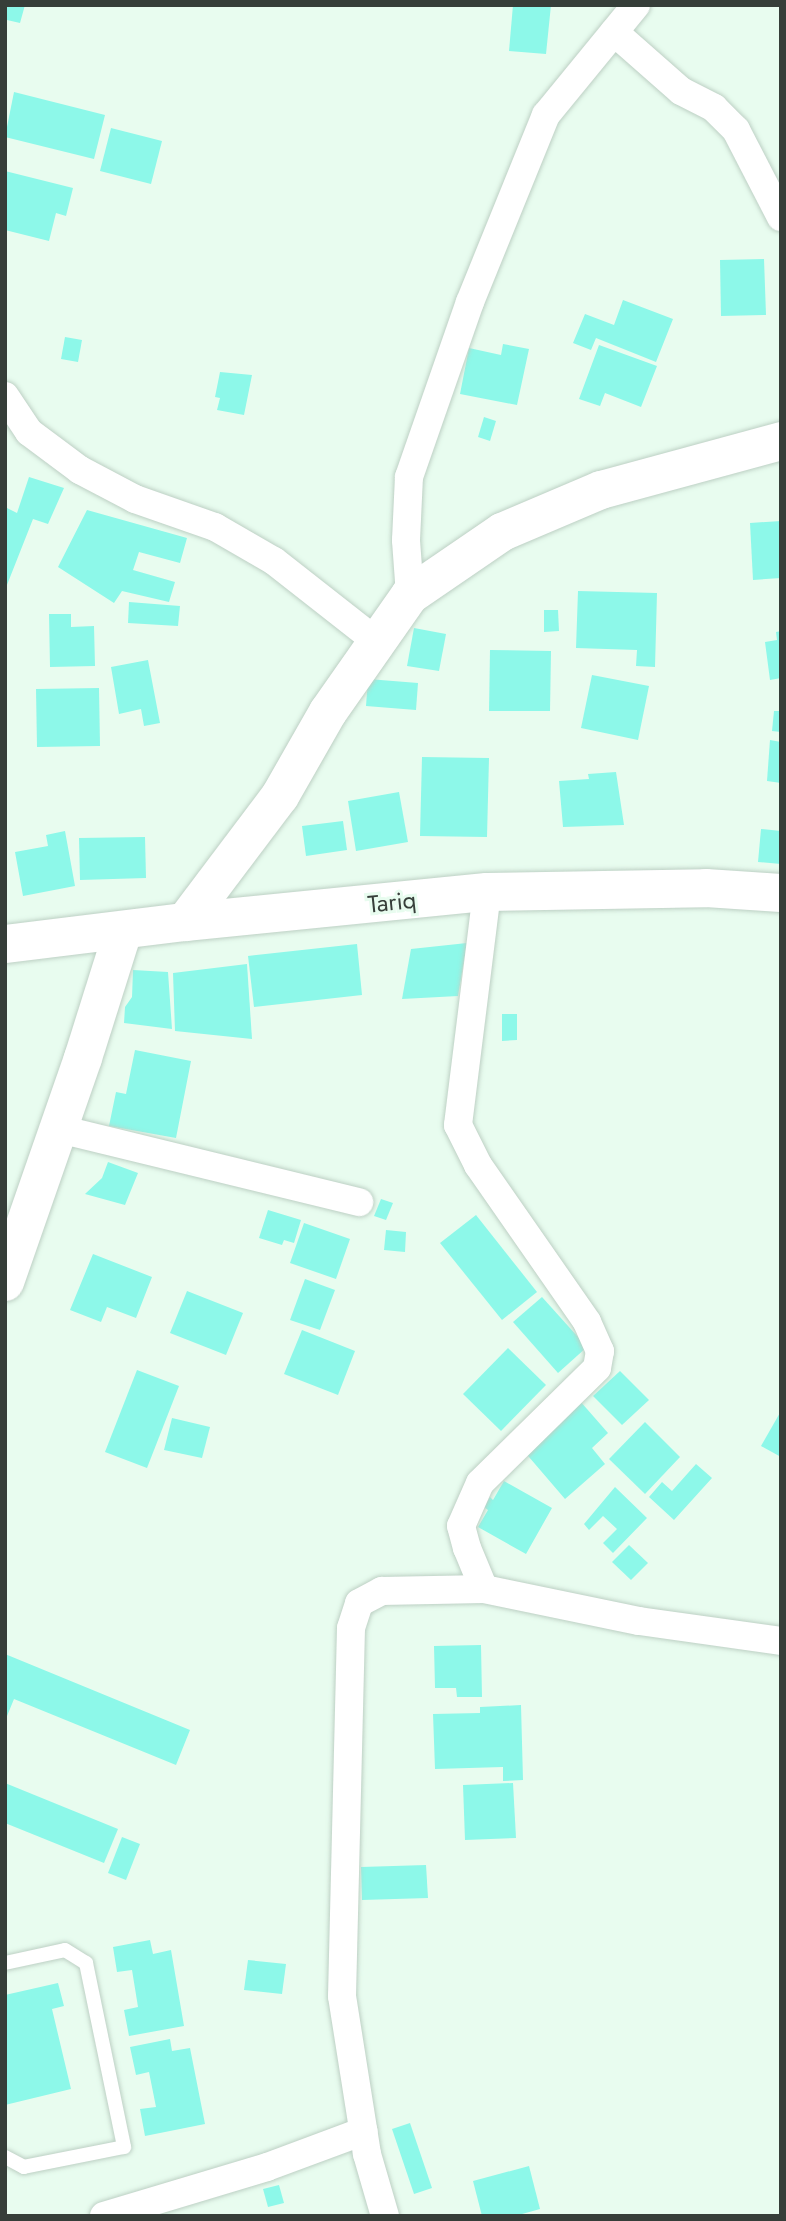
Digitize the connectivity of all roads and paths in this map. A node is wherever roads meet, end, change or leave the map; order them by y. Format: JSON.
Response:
{"nodes":[{"id":1,"x":636,"y":5,"type":"edge"},
{"id":2,"x":614,"y":32,"type":"junction"},
{"id":3,"x":781,"y":217,"type":"edge"},
{"id":4,"x":5,"y":396,"type":"edge"},
{"id":5,"x":781,"y":441,"type":"edge"},
{"id":6,"x":410,"y":595,"type":"junction"},
{"id":7,"x":376,"y":641,"type":"junction"},
{"id":8,"x":487,"y":892,"type":"junction"},
{"id":9,"x":781,"y":893,"type":"edge"},
{"id":10,"x":185,"y":922,"type":"junction"},
{"id":11,"x":123,"y":931,"type":"junction"},
{"id":12,"x":5,"y":944,"type":"edge"},
{"id":13,"x":58,"y":1129,"type":"junction"},
{"id":14,"x":359,"y":1202,"type":"dead end"},
{"id":15,"x":5,"y":1282,"type":"edge"},
{"id":16,"x":484,"y":1589,"type":"junction"},
{"id":17,"x":781,"y":1641,"type":"edge"},
{"id":18,"x":5,"y":1963,"type":"edge"},
{"id":19,"x":364,"y":2132,"type":"junction"},
{"id":20,"x":5,"y":2157,"type":"edge"},
{"id":21,"x":104,"y":2216,"type":"edge"},
{"id":22,"x":385,"y":2216,"type":"edge"}],
"edges":[{"from":1,"to":2,"type":"street"},
{"from":2,"to":3,"type":"street"},
{"from":2,"to":6,"type":"street"},
{"from":4,"to":7,"type":"street"},
{"from":5,"to":6,"type":"street"},
{"from":6,"to":7,"type":"street"},
{"from":7,"to":10,"type":"street"},
{"from":8,"to":9,"type":"street","name":"Tariq"},
{"from":8,"to":10,"type":"street","name":"Tariq"},
{"from":8,"to":16,"type":"street"},
{"from":10,"to":11,"type":"street","name":"Tariq"},
{"from":11,"to":12,"type":"street","name":"Tariq"},
{"from":11,"to":13,"type":"street"},
{"from":13,"to":14,"type":"street"},
{"from":13,"to":15,"type":"street"},
{"from":16,"to":17,"type":"street"},
{"from":16,"to":19,"type":"street"},
{"from":18,"to":20,"type":"lane"},
{"from":19,"to":21,"type":"street"},
{"from":19,"to":22,"type":"street"}]}
